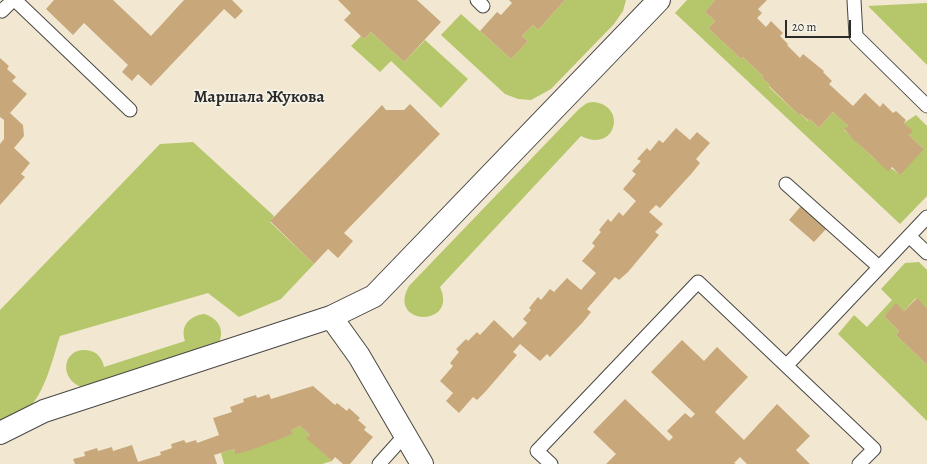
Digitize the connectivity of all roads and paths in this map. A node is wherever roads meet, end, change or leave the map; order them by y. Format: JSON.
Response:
{"nodes":[{"id":1,"x":14,"y":0,"type":"edge"},
{"id":2,"x":659,"y":0,"type":"edge"},
{"id":3,"x":854,"y":0,"type":"edge"},
{"id":4,"x":0,"y":10,"type":"edge"},
{"id":5,"x":927,"y":106,"type":"edge"},
{"id":6,"x":130,"y":110,"type":"dead end"},
{"id":7,"x":786,"y":184,"type":"dead end"},
{"id":8,"x":927,"y":217,"type":"edge"},
{"id":9,"x":908,"y":236,"type":"junction"},
{"id":10,"x":927,"y":253,"type":"edge"},
{"id":11,"x":879,"y":267,"type":"junction"},
{"id":12,"x":331,"y":317,"type":"junction"},
{"id":13,"x":787,"y":365,"type":"junction"},
{"id":14,"x":0,"y":433,"type":"edge"},
{"id":15,"x":405,"y":435,"type":"junction"},
{"id":16,"x":379,"y":464,"type":"edge"},
{"id":17,"x":422,"y":464,"type":"edge"},
{"id":18,"x":551,"y":464,"type":"edge"},
{"id":19,"x":859,"y":464,"type":"edge"}],
"edges":[{"from":1,"to":4,"type":"lane"},
{"from":1,"to":6,"type":"lane"},
{"from":2,"to":12,"type":"street"},
{"from":3,"to":5,"type":"lane"},
{"from":7,"to":11,"type":"lane"},
{"from":8,"to":9,"type":"lane"},
{"from":9,"to":10,"type":"lane"},
{"from":9,"to":11,"type":"lane"},
{"from":11,"to":13,"type":"lane"},
{"from":12,"to":14,"type":"street"},
{"from":12,"to":15,"type":"street"},
{"from":13,"to":18,"type":"lane"},
{"from":13,"to":19,"type":"lane"},
{"from":15,"to":16,"type":"lane"},
{"from":15,"to":17,"type":"street"}]}
